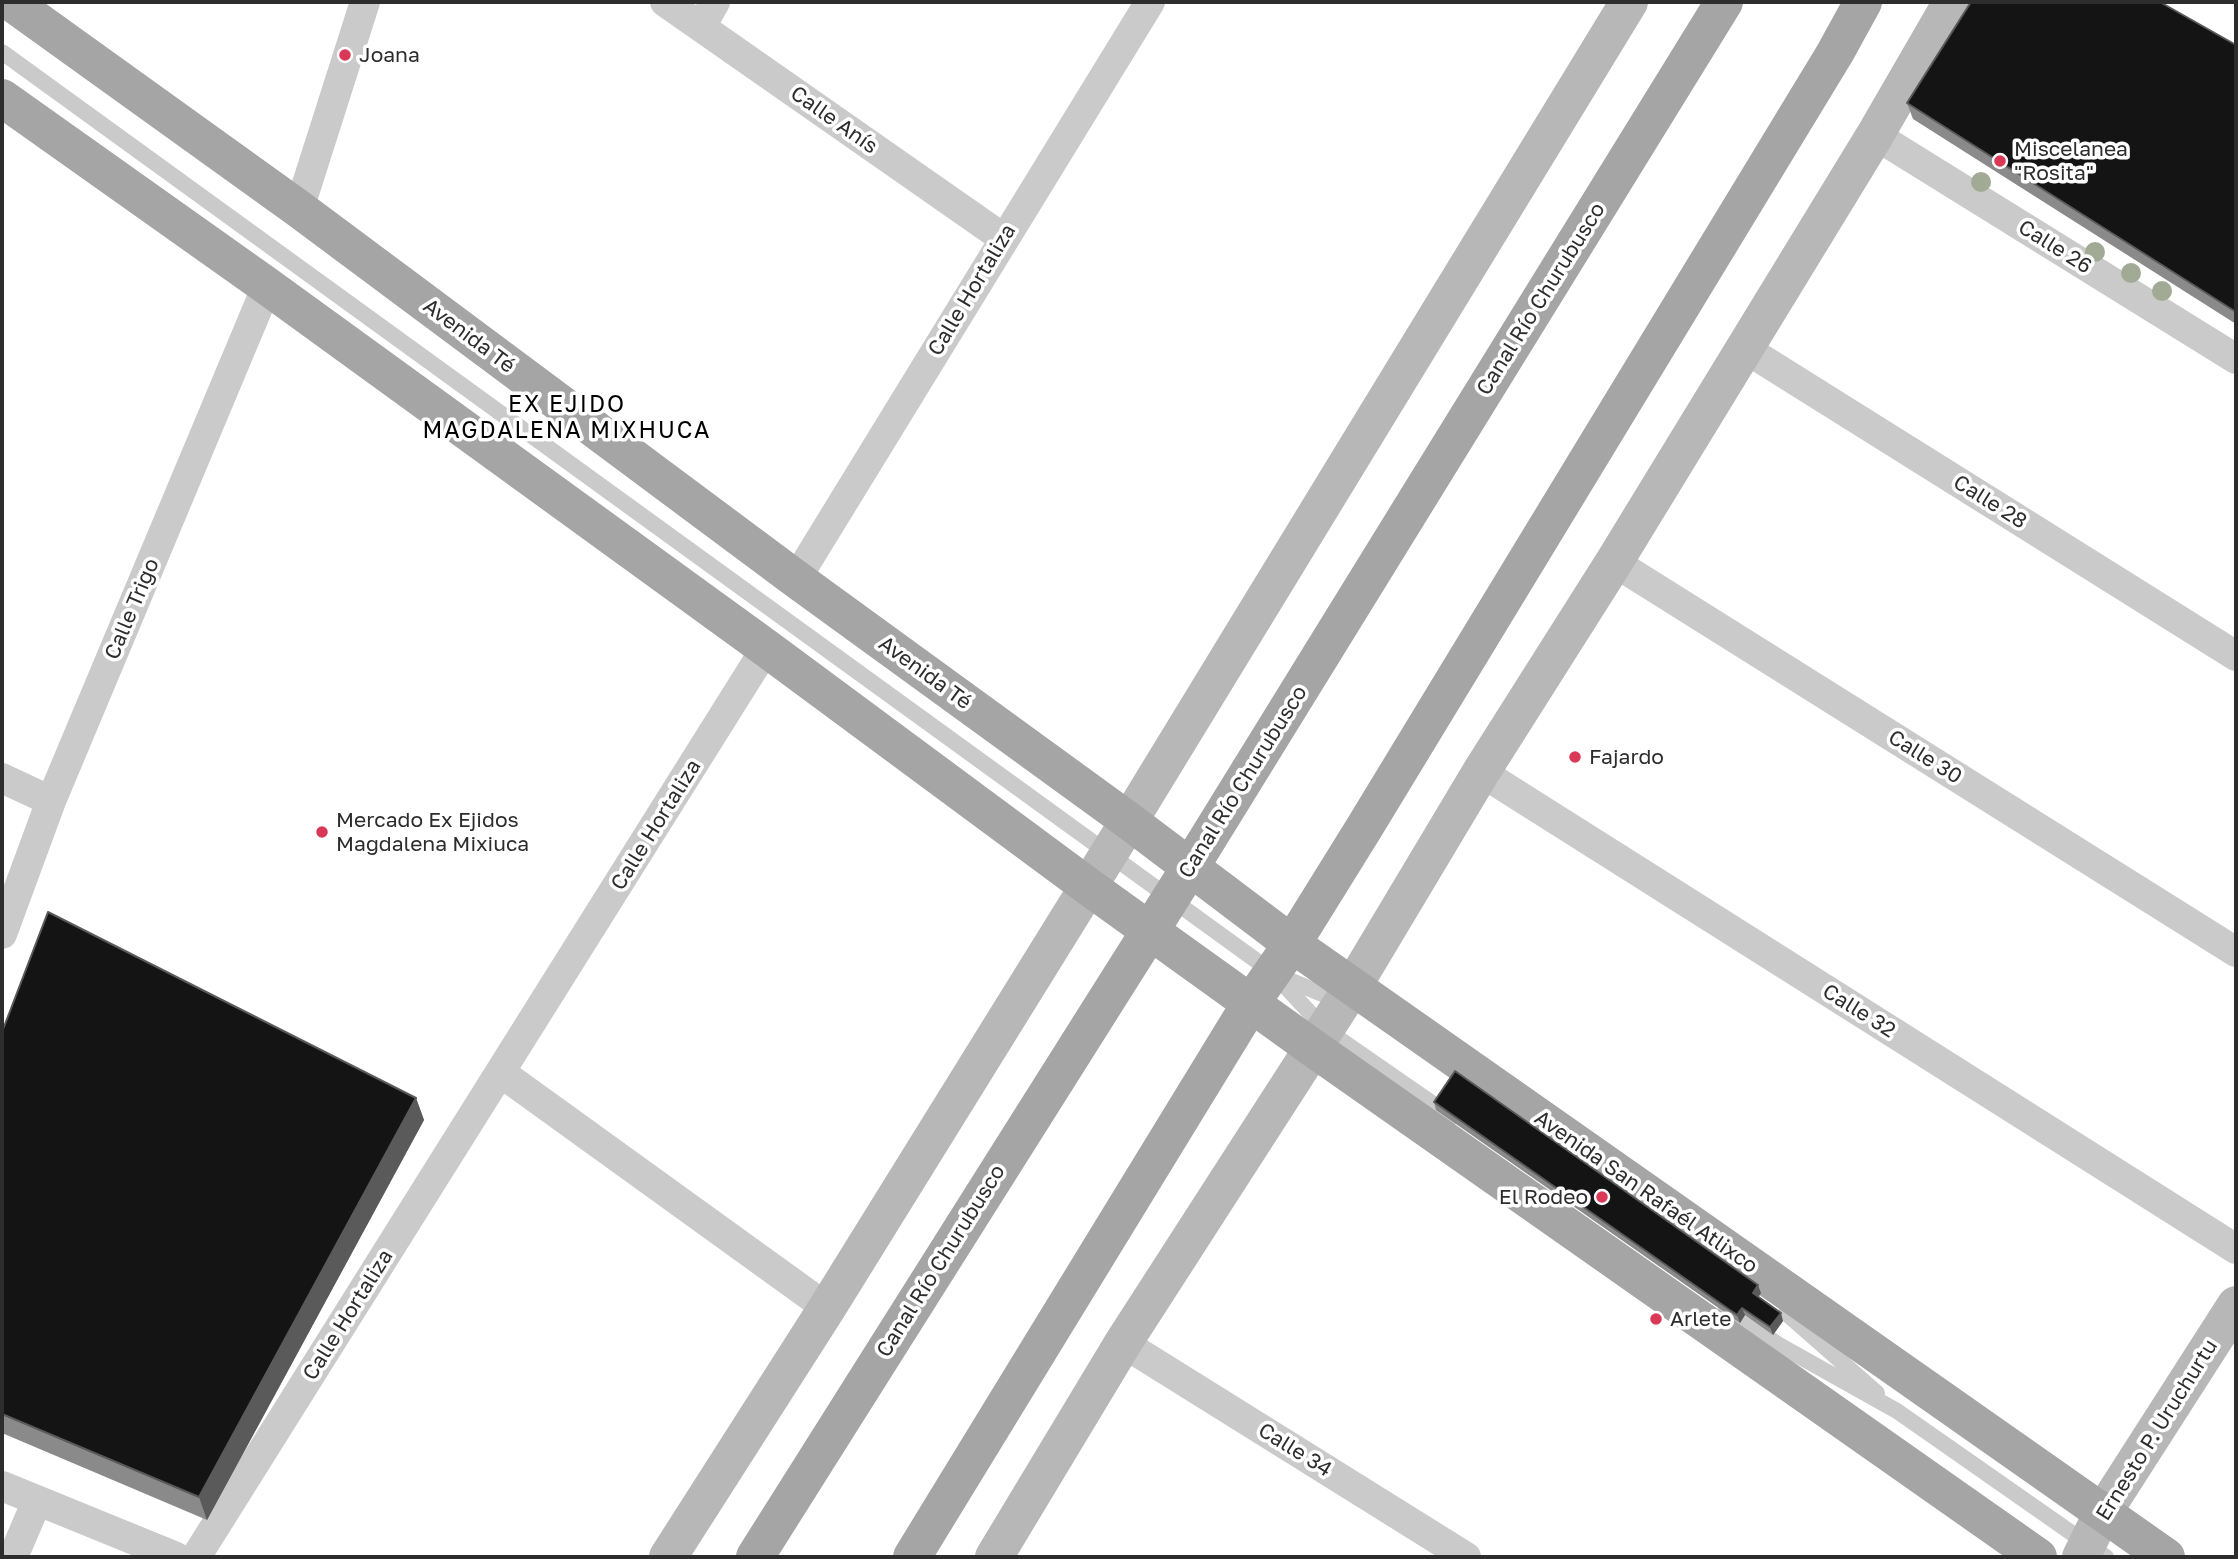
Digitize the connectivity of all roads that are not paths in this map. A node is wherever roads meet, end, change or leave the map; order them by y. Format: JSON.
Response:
{"nodes":[{"id":1,"x":11,"y":2,"type":"edge"},
{"id":2,"x":365,"y":2,"type":"edge"},
{"id":3,"x":664,"y":2,"type":"edge"},
{"id":4,"x":1150,"y":2,"type":"edge"},
{"id":5,"x":1629,"y":2,"type":"edge"},
{"id":6,"x":1724,"y":2,"type":"edge"},
{"id":7,"x":1863,"y":2,"type":"edge"},
{"id":8,"x":1952,"y":2,"type":"edge"},
{"id":9,"x":708,"y":14,"type":"edge"},
{"id":10,"x":2,"y":52,"type":"edge"},
{"id":11,"x":2,"y":98,"type":"edge"},
{"id":12,"x":1875,"y":135,"type":"junction"},
{"id":13,"x":299,"y":209,"type":"junction"},
{"id":14,"x":1003,"y":238,"type":"junction"},
{"id":15,"x":267,"y":286,"type":"junction"},
{"id":16,"x":1744,"y":348,"type":"junction"},
{"id":17,"x":2236,"y":359,"type":"edge"},
{"id":18,"x":1614,"y":562,"type":"junction"},
{"id":19,"x":796,"y":579,"type":"junction"},
{"id":20,"x":766,"y":648,"type":"junction"},
{"id":21,"x":2236,"y":656,"type":"edge"},
{"id":22,"x":1481,"y":772,"type":"junction"},
{"id":23,"x":2,"y":778,"type":"edge"},
{"id":24,"x":51,"y":801,"type":"junction"},
{"id":25,"x":1129,"y":821,"type":"junction"},
{"id":26,"x":1109,"y":854,"type":"junction"},
{"id":27,"x":1089,"y":887,"type":"junction"},
{"id":28,"x":1170,"y":899,"type":"junction"},
{"id":29,"x":2,"y":934,"type":"edge"},
{"id":30,"x":2236,"y":952,"type":"edge"},
{"id":31,"x":1282,"y":958,"type":"junction"},
{"id":32,"x":1251,"y":1003,"type":"junction"},
{"id":33,"x":1338,"y":1015,"type":"junction"},
{"id":34,"x":500,"y":1072,"type":"junction"},
{"id":35,"x":1461,"y":1124,"type":"edge"},
{"id":36,"x":2236,"y":1249,"type":"edge"},
{"id":37,"x":1711,"y":1298,"type":"edge"},
{"id":38,"x":1772,"y":1303,"type":"edge"},
{"id":39,"x":2236,"y":1305,"type":"edge"},
{"id":40,"x":827,"y":1308,"type":"junction"},
{"id":41,"x":1124,"y":1343,"type":"junction"},
{"id":42,"x":1897,"y":1411,"type":"junction"},
{"id":43,"x":2,"y":1486,"type":"edge"},
{"id":44,"x":37,"y":1501,"type":"junction"},
{"id":45,"x":2094,"y":1543,"type":"edge"},
{"id":46,"x":13,"y":1557,"type":"edge"},
{"id":47,"x":176,"y":1557,"type":"edge"},
{"id":48,"x":196,"y":1557,"type":"edge"},
{"id":49,"x":668,"y":1557,"type":"edge"},
{"id":50,"x":755,"y":1557,"type":"edge"},
{"id":51,"x":912,"y":1557,"type":"edge"},
{"id":52,"x":994,"y":1557,"type":"edge"},
{"id":53,"x":1466,"y":1557,"type":"edge"},
{"id":54,"x":2038,"y":1557,"type":"edge"},
{"id":55,"x":2166,"y":1557,"type":"edge"}],
"edges":[{"from":1,"to":13,"type":"main road","name":"Avenida Té"},
{"from":2,"to":13,"type":"street"},
{"from":3,"to":9,"type":"street","name":"Calle Anís"},
{"from":4,"to":14,"type":"street","name":"Calle Hortaliza"},
{"from":5,"to":25,"type":"street"},
{"from":6,"to":28,"type":"main road","name":"Canal Río Churubusco"},
{"from":7,"to":31,"type":"main road"},
{"from":8,"to":12,"type":"street"},
{"from":9,"to":14,"type":"street","name":"Calle Anís"},
{"from":10,"to":26,"type":"lane"},
{"from":11,"to":15,"type":"main road"},
{"from":12,"to":16,"type":"street"},
{"from":12,"to":17,"type":"street","name":"Calle 26"},
{"from":13,"to":19,"type":"main road","name":"Avenida Té"},
{"from":14,"to":19,"type":"street","name":"Calle Hortaliza"},
{"from":15,"to":20,"type":"main road"},
{"from":15,"to":24,"type":"street","name":"Calle Trigo"},
{"from":16,"to":18,"type":"street"},
{"from":16,"to":21,"type":"street","name":"Calle 28"},
{"from":18,"to":22,"type":"street"},
{"from":18,"to":30,"type":"street","name":"Calle 30"},
{"from":19,"to":25,"type":"main road","name":"Avenida Té"},
{"from":20,"to":27,"type":"main road"},
{"from":20,"to":34,"type":"street","name":"Calle Hortaliza"},
{"from":22,"to":33,"type":"street"},
{"from":22,"to":36,"type":"street","name":"Calle 32"},
{"from":23,"to":24,"type":"street"},
{"from":24,"to":29,"type":"street","name":"Calle Trigo"},
{"from":25,"to":26,"type":"street"},
{"from":25,"to":28,"type":"main road","name":"Avenida San Rafaél Atlixco"},
{"from":26,"to":27,"type":"street"},
{"from":26,"to":28,"type":"lane"},
{"from":27,"to":28,"type":"main road","name":"Avenida San Rafaél Atlixco"},
{"from":27,"to":40,"type":"street"},
{"from":28,"to":31,"type":"main road","name":"Avenida San Rafaél Atlixco"},
{"from":28,"to":32,"type":"main road","name":"Avenida San Rafaél Atlixco"},
{"from":28,"to":50,"type":"main road","name":"Canal Río Churubusco"},
{"from":31,"to":32,"type":"main road"},
{"from":31,"to":33,"type":"main road","name":"Avenida San Rafaél Atlixco"},
{"from":31,"to":33,"type":"lane"},
{"from":32,"to":33,"type":"main road","name":"Avenida San Rafaél Atlixco"},
{"from":32,"to":51,"type":"main road"},
{"from":33,"to":35,"type":"lane"},
{"from":33,"to":41,"type":"street"},
{"from":33,"to":45,"type":"main road","name":"Avenida San Rafaél Atlixco"},
{"from":33,"to":54,"type":"main road","name":"Avenida San Rafaél Atlixco"},
{"from":34,"to":40,"type":"street"},
{"from":34,"to":48,"type":"street","name":"Calle Hortaliza"},
{"from":37,"to":42,"type":"lane"},
{"from":38,"to":42,"type":"lane"},
{"from":39,"to":45,"type":"street","name":"Ernesto P. Uruchurtu"},
{"from":40,"to":49,"type":"street"},
{"from":41,"to":52,"type":"street"},
{"from":41,"to":53,"type":"street","name":"Calle 34"},
{"from":42,"to":45,"type":"lane"},
{"from":43,"to":44,"type":"street"},
{"from":44,"to":46,"type":"street"},
{"from":44,"to":47,"type":"street"},
{"from":45,"to":55,"type":"main road","name":"Avenida San Rafaél Atlixco"}]}
